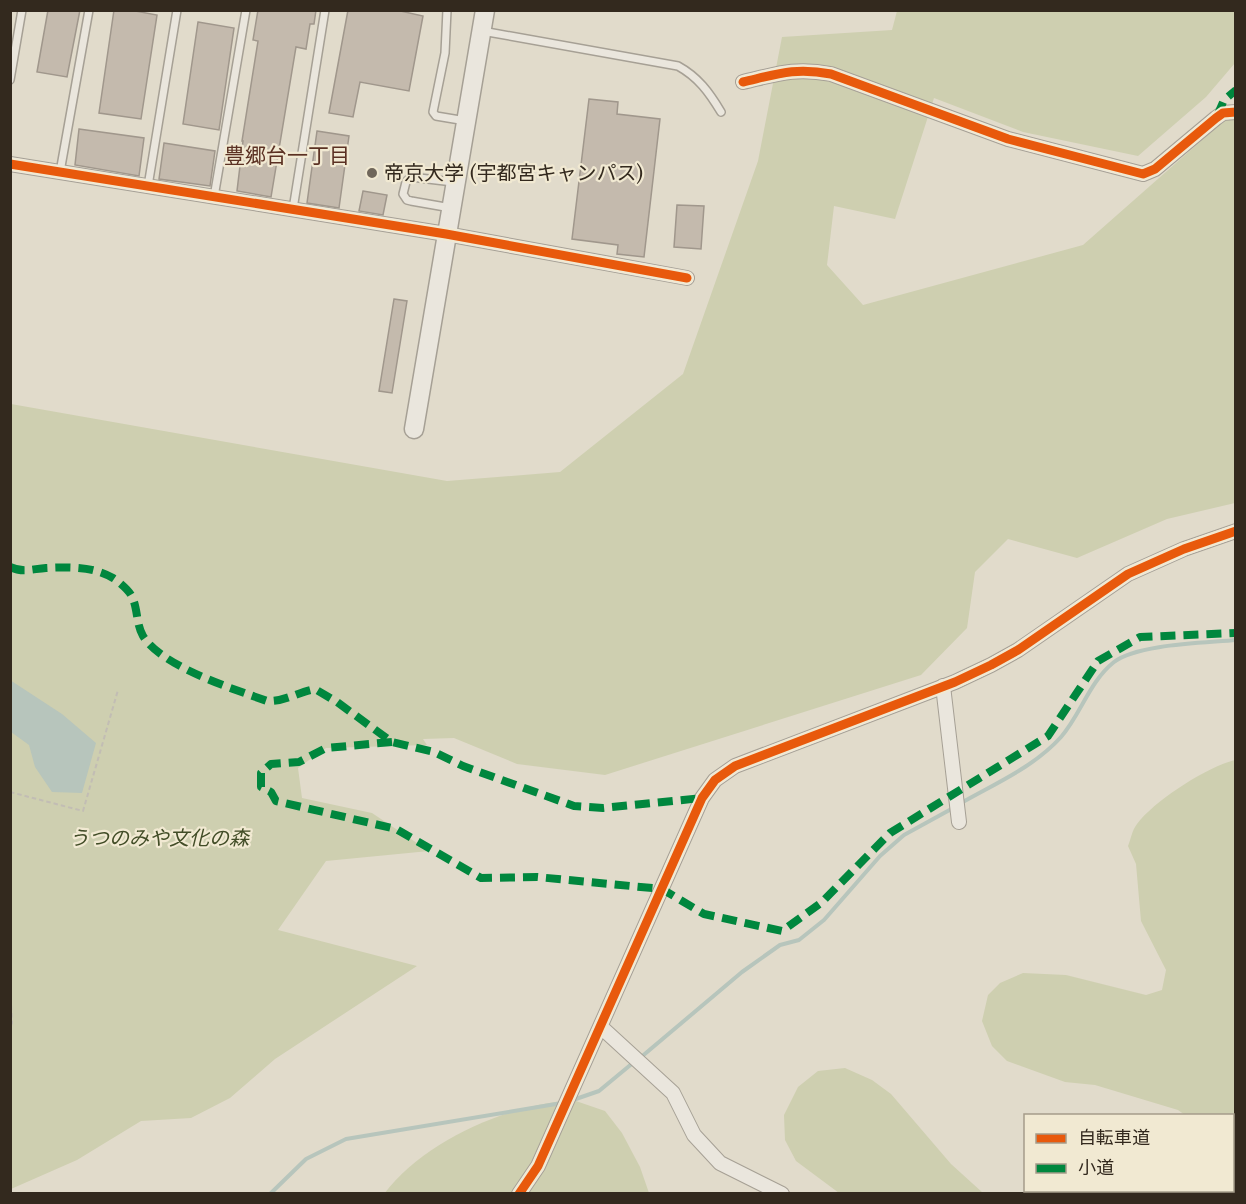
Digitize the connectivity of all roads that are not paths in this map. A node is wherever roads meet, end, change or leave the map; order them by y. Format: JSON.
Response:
{"nodes":[{"id":1,"x":22,"y":10,"type":"edge"},
{"id":2,"x":88,"y":10,"type":"edge"},
{"id":3,"x":177,"y":10,"type":"edge"},
{"id":4,"x":246,"y":10,"type":"edge"},
{"id":5,"x":325,"y":10,"type":"edge"},
{"id":6,"x":447,"y":10,"type":"edge"},
{"id":7,"x":485,"y":10,"type":"edge"},
{"id":8,"x":482,"y":31,"type":"junction"},
{"id":9,"x":10,"y":80,"type":"edge"},
{"id":10,"x":743,"y":82,"type":"dead end"},
{"id":11,"x":721,"y":112,"type":"dead end"},
{"id":12,"x":1236,"y":112,"type":"edge"},
{"id":13,"x":466,"y":121,"type":"junction"},
{"id":14,"x":10,"y":164,"type":"edge"},
{"id":15,"x":60,"y":172,"type":"junction"},
{"id":16,"x":456,"y":183,"type":"junction"},
{"id":17,"x":148,"y":186,"type":"junction"},
{"id":18,"x":214,"y":197,"type":"junction"},
{"id":19,"x":451,"y":208,"type":"junction"},
{"id":20,"x":293,"y":209,"type":"junction"},
{"id":21,"x":446,"y":234,"type":"junction"},
{"id":22,"x":687,"y":278,"type":"dead end"},
{"id":23,"x":414,"y":429,"type":"dead end"},
{"id":24,"x":1236,"y":531,"type":"edge"},
{"id":25,"x":943,"y":686,"type":"junction"},
{"id":26,"x":959,"y":822,"type":"dead end"},
{"id":27,"x":601,"y":1027,"type":"junction"},
{"id":28,"x":519,"y":1194,"type":"edge"},
{"id":29,"x":782,"y":1194,"type":"edge"}],
"edges":[{"from":1,"to":9,"type":"lane"},
{"from":2,"to":15,"type":"lane"},
{"from":3,"to":17,"type":"lane"},
{"from":4,"to":18,"type":"lane"},
{"from":5,"to":20,"type":"lane"},
{"from":6,"to":13,"type":"lane"},
{"from":7,"to":8,"type":"street"},
{"from":8,"to":11,"type":"lane"},
{"from":8,"to":13,"type":"street"},
{"from":10,"to":12,"type":"street"},
{"from":13,"to":16,"type":"street"},
{"from":14,"to":15,"type":"street"},
{"from":15,"to":17,"type":"street"},
{"from":16,"to":19,"type":"street"},
{"from":16,"to":19,"type":"lane"},
{"from":17,"to":18,"type":"street"},
{"from":18,"to":20,"type":"street"},
{"from":19,"to":21,"type":"street"},
{"from":20,"to":21,"type":"street"},
{"from":21,"to":22,"type":"street"},
{"from":21,"to":23,"type":"street"},
{"from":24,"to":25,"type":"street"},
{"from":25,"to":26,"type":"street"},
{"from":25,"to":27,"type":"street"},
{"from":27,"to":28,"type":"street"},
{"from":27,"to":29,"type":"street"}]}
